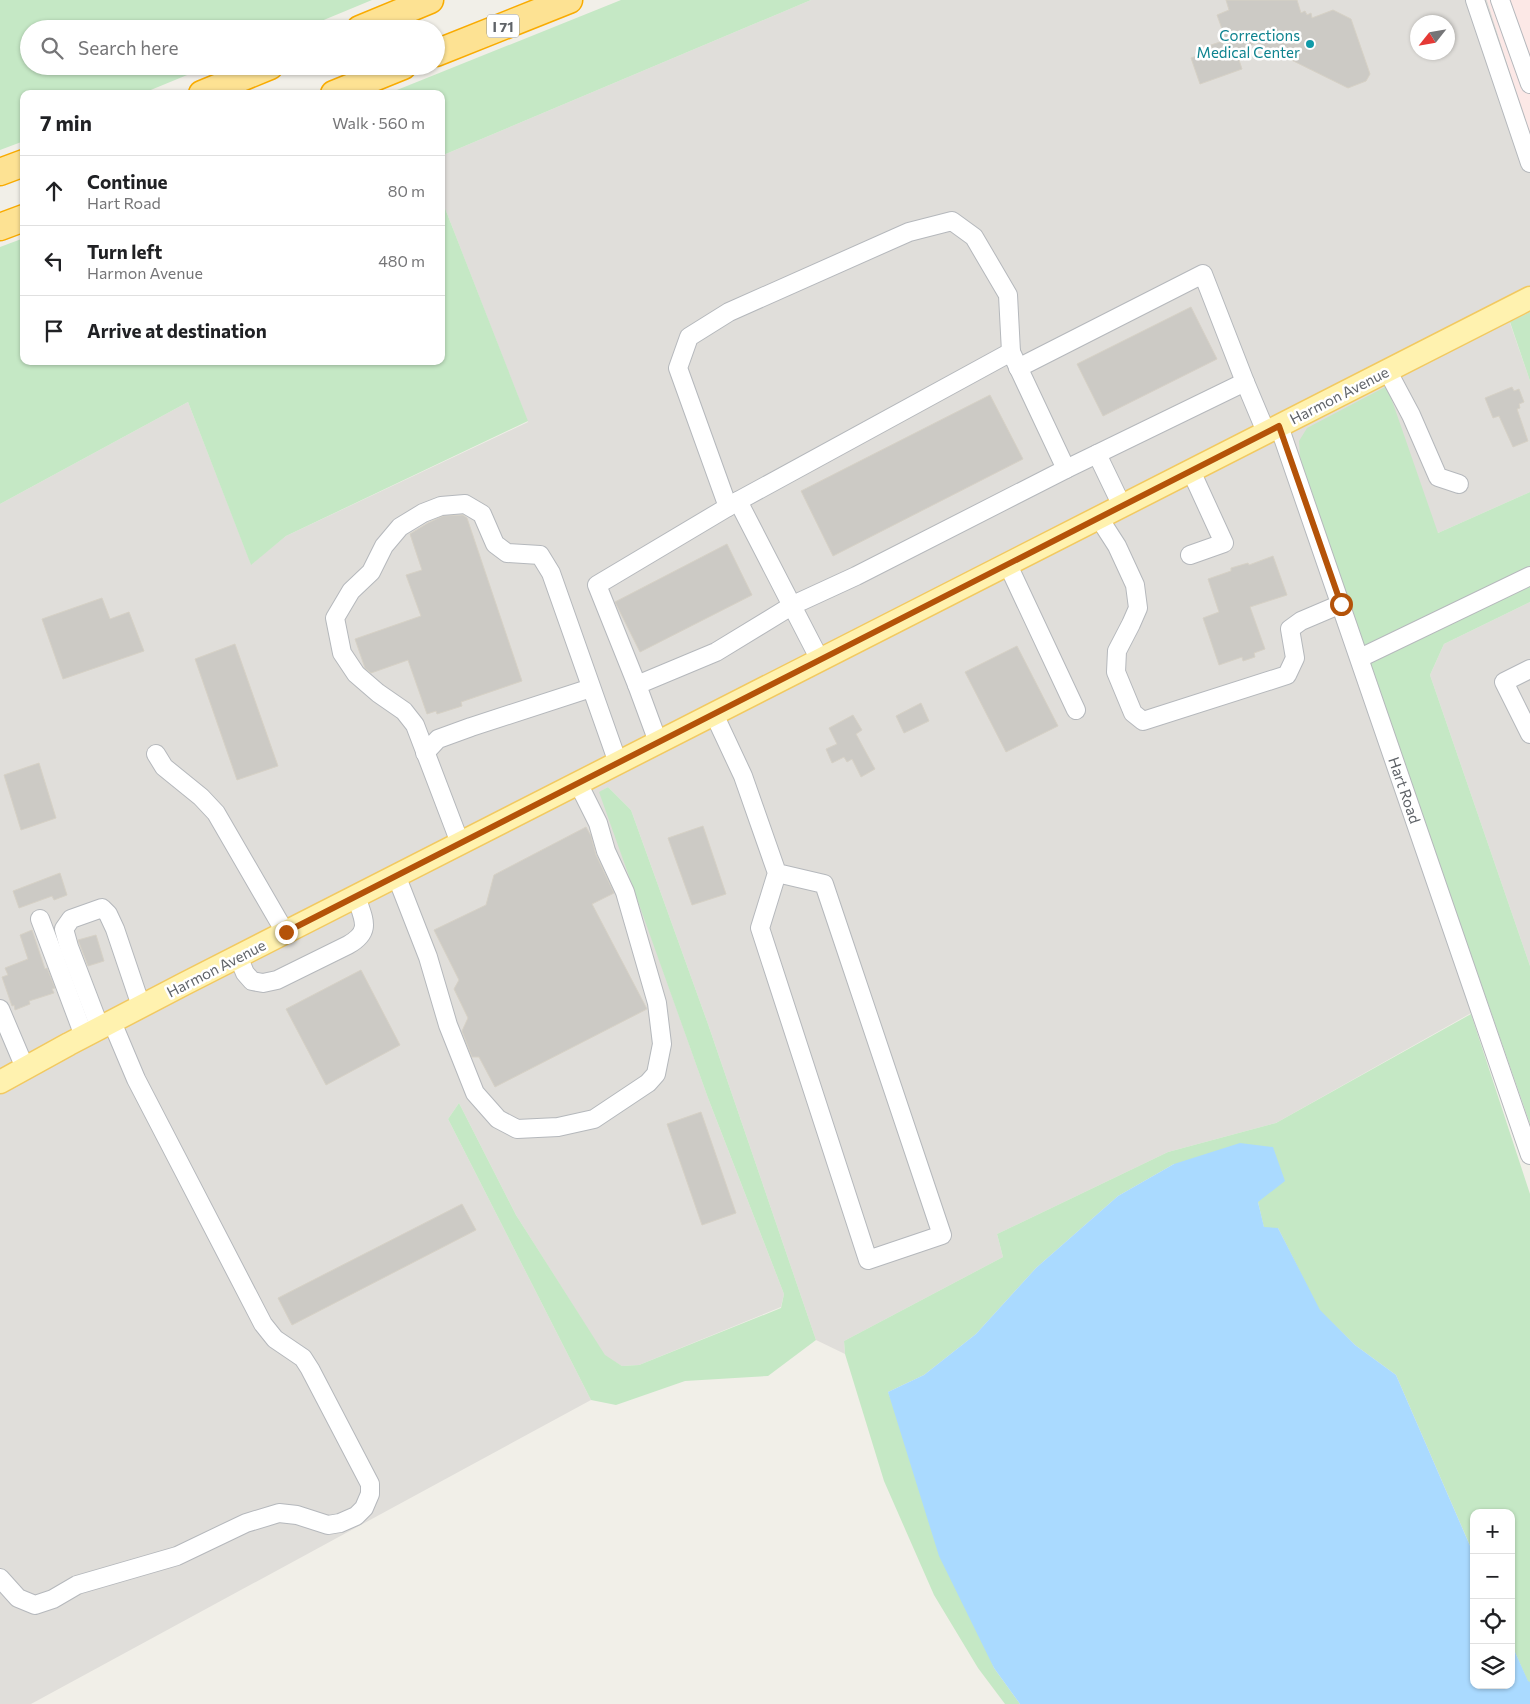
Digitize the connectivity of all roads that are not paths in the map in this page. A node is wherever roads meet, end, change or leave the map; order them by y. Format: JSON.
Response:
{"nodes":[{"id":1,"x":430,"y":0,"type":"edge"},
{"id":2,"x":569,"y":0,"type":"edge"},
{"id":3,"x":1475,"y":0,"type":"edge"},
{"id":4,"x":1500,"y":0,"type":"edge"},
{"id":5,"x":382,"y":20,"type":"edge"},
{"id":6,"x":445,"y":49,"type":"edge"},
{"id":7,"x":248,"y":75,"type":"edge"},
{"id":8,"x":381,"y":75,"type":"edge"},
{"id":9,"x":1530,"y":84,"type":"edge"},
{"id":10,"x":212,"y":90,"type":"edge"},
{"id":11,"x":344,"y":90,"type":"edge"},
{"id":12,"x":1530,"y":163,"type":"edge"},
{"id":13,"x":20,"y":164,"type":"edge"},
{"id":14,"x":0,"y":172,"type":"edge"},
{"id":15,"x":20,"y":220,"type":"edge"},
{"id":16,"x":0,"y":227,"type":"edge"},
{"id":17,"x":1530,"y":298,"type":"edge"},
{"id":18,"x":1014,"y":360,"type":"junction"},
{"id":19,"x":1387,"y":370,"type":"junction"},
{"id":20,"x":1245,"y":382,"type":"junction"},
{"id":21,"x":1272,"y":429,"type":"junction"},
{"id":22,"x":1097,"y":454,"type":"junction"},
{"id":23,"x":1066,"y":469,"type":"junction"},
{"id":24,"x":1191,"y":470,"type":"junction"},
{"id":25,"x":1459,"y":484,"type":"dead end"},
{"id":26,"x":733,"y":504,"type":"junction"},
{"id":27,"x":1122,"y":506,"type":"junction"},
{"id":28,"x":1099,"y":518,"type":"junction"},
{"id":29,"x":1190,"y":555,"type":"dead end"},
{"id":30,"x":1008,"y":565,"type":"junction"},
{"id":31,"x":1530,"y":576,"type":"edge"},
{"id":32,"x":1341,"y":604,"type":"junction"},
{"id":33,"x":793,"y":606,"type":"junction"},
{"id":34,"x":1360,"y":658,"type":"junction"},
{"id":35,"x":820,"y":660,"type":"junction"},
{"id":36,"x":1530,"y":669,"type":"edge"},
{"id":37,"x":637,"y":685,"type":"junction"},
{"id":38,"x":591,"y":688,"type":"junction"},
{"id":39,"x":1076,"y":710,"type":"dead end"},
{"id":40,"x":714,"y":714,"type":"junction"},
{"id":41,"x":1530,"y":734,"type":"edge"},
{"id":42,"x":658,"y":742,"type":"junction"},
{"id":43,"x":425,"y":753,"type":"junction"},
{"id":44,"x":156,"y":754,"type":"dead end"},
{"id":45,"x":618,"y":763,"type":"junction"},
{"id":46,"x":578,"y":783,"type":"junction"},
{"id":47,"x":460,"y":843,"type":"junction"},
{"id":48,"x":777,"y":873,"type":"junction"},
{"id":49,"x":396,"y":875,"type":"junction"},
{"id":50,"x":356,"y":896,"type":"junction"},
{"id":51,"x":40,"y":919,"type":"dead end"},
{"id":52,"x":286,"y":932,"type":"junction"},
{"id":53,"x":238,"y":956,"type":"junction"},
{"id":54,"x":142,"y":1006,"type":"junction"},
{"id":55,"x":0,"y":1009,"type":"edge"},
{"id":56,"x":98,"y":1028,"type":"junction"},
{"id":57,"x":25,"y":1068,"type":"junction"},
{"id":58,"x":0,"y":1082,"type":"edge"},
{"id":59,"x":1530,"y":1155,"type":"edge"},
{"id":60,"x":0,"y":1578,"type":"edge"}],
"edges":[{"from":1,"to":5,"type":"highway"},
{"from":2,"to":6,"type":"highway","number":"I 71"},
{"from":3,"to":12,"type":"street"},
{"from":4,"to":9,"type":"street"},
{"from":7,"to":10,"type":"highway"},
{"from":8,"to":11,"type":"highway"},
{"from":13,"to":14,"type":"highway"},
{"from":15,"to":16,"type":"highway"},
{"from":17,"to":19,"type":"main road","name":"Harmon Avenue"},
{"from":18,"to":20,"type":"street","name":"Hart Road"},
{"from":18,"to":23,"type":"street"},
{"from":18,"to":26,"type":"street"},
{"from":18,"to":26,"type":"street"},
{"from":19,"to":21,"type":"main road","name":"Harmon Avenue"},
{"from":19,"to":25,"type":"street"},
{"from":20,"to":21,"type":"street","name":"Hart Road"},
{"from":20,"to":22,"type":"street"},
{"from":21,"to":24,"type":"main road","name":"Harmon Avenue"},
{"from":21,"to":32,"type":"street","name":"Hart Road"},
{"from":22,"to":23,"type":"street"},
{"from":22,"to":27,"type":"street"},
{"from":23,"to":33,"type":"street"},
{"from":24,"to":27,"type":"main road","name":"Harmon Avenue"},
{"from":24,"to":29,"type":"street"},
{"from":26,"to":33,"type":"street"},
{"from":26,"to":37,"type":"street"},
{"from":27,"to":28,"type":"main road","name":"Harmon Avenue"},
{"from":28,"to":30,"type":"main road","name":"Harmon Avenue"},
{"from":28,"to":32,"type":"street"},
{"from":30,"to":35,"type":"main road","name":"Harmon Avenue"},
{"from":30,"to":39,"type":"street"},
{"from":31,"to":34,"type":"street"},
{"from":32,"to":34,"type":"street","name":"Hart Road"},
{"from":33,"to":35,"type":"street"},
{"from":33,"to":37,"type":"street"},
{"from":34,"to":59,"type":"street","name":"Hart Road"},
{"from":35,"to":40,"type":"main road","name":"Harmon Avenue"},
{"from":36,"to":41,"type":"street"},
{"from":37,"to":42,"type":"street"},
{"from":38,"to":43,"type":"street"},
{"from":38,"to":43,"type":"street"},
{"from":38,"to":45,"type":"street"},
{"from":40,"to":42,"type":"main road","name":"Harmon Avenue"},
{"from":40,"to":48,"type":"street"},
{"from":42,"to":45,"type":"main road","name":"Harmon Avenue"},
{"from":43,"to":47,"type":"street"},
{"from":44,"to":52,"type":"street"},
{"from":45,"to":46,"type":"main road","name":"Harmon Avenue"},
{"from":46,"to":47,"type":"main road","name":"Harmon Avenue"},
{"from":46,"to":49,"type":"street"},
{"from":47,"to":49,"type":"main road","name":"Harmon Avenue"},
{"from":48,"to":48,"type":"street"},
{"from":49,"to":50,"type":"main road","name":"Harmon Avenue"},
{"from":50,"to":52,"type":"main road","name":"Harmon Avenue"},
{"from":50,"to":53,"type":"street"},
{"from":51,"to":56,"type":"street"},
{"from":52,"to":53,"type":"main road","name":"Harmon Avenue"},
{"from":53,"to":54,"type":"main road","name":"Harmon Avenue"},
{"from":54,"to":56,"type":"main road","name":"Harmon Avenue"},
{"from":54,"to":56,"type":"street"},
{"from":55,"to":57,"type":"street"},
{"from":56,"to":57,"type":"main road","name":"Harmon Avenue"},
{"from":56,"to":60,"type":"street"},
{"from":57,"to":58,"type":"main road","name":"Harmon Avenue"}]}
